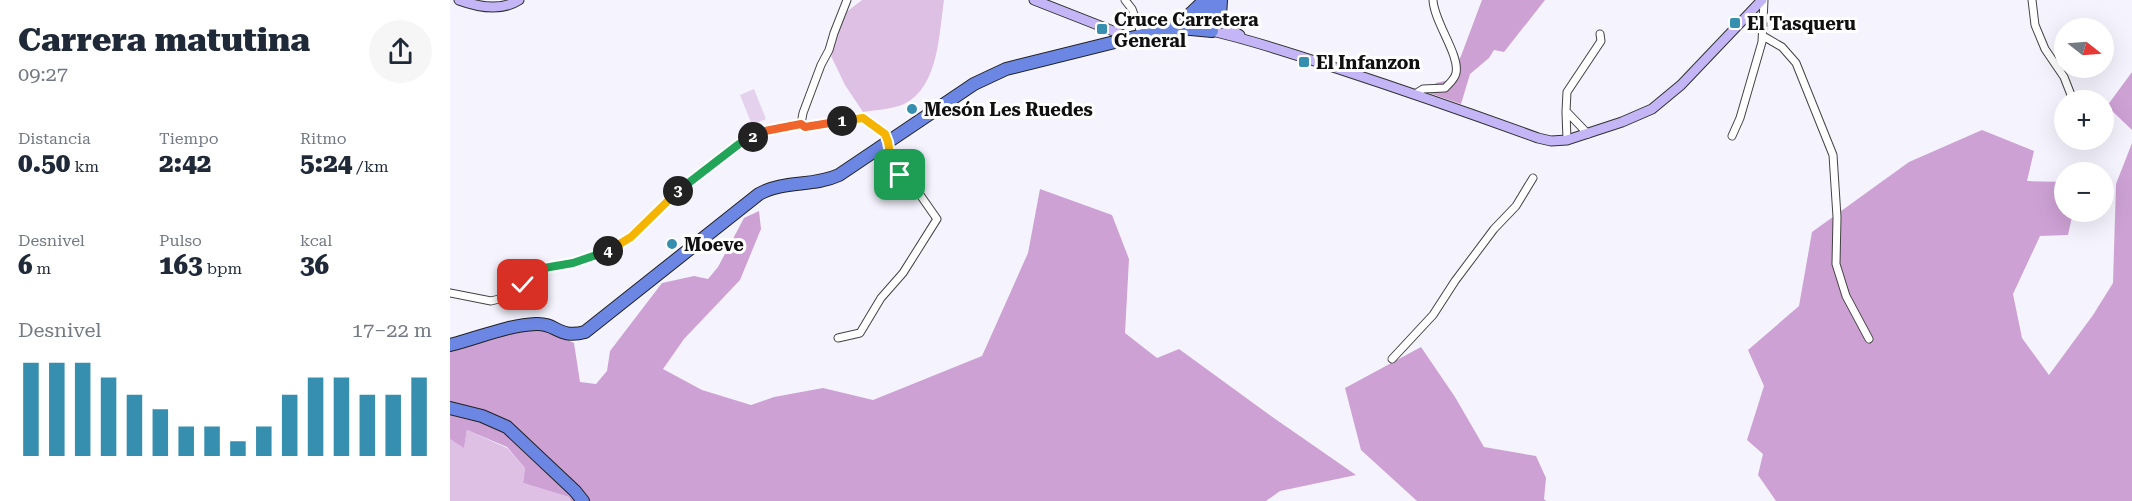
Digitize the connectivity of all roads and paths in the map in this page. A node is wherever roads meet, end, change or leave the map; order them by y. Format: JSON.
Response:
{"nodes":[{"id":1,"x":459,"y":0,"type":"edge"},
{"id":2,"x":519,"y":0,"type":"edge"},
{"id":3,"x":847,"y":0,"type":"edge"},
{"id":4,"x":1034,"y":0,"type":"edge"},
{"id":5,"x":1125,"y":0,"type":"edge"},
{"id":6,"x":1205,"y":0,"type":"edge"},
{"id":7,"x":1210,"y":0,"type":"edge"},
{"id":8,"x":1220,"y":0,"type":"edge"},
{"id":9,"x":1433,"y":0,"type":"edge"},
{"id":10,"x":1763,"y":0,"type":"edge"},
{"id":11,"x":2032,"y":0,"type":"edge"},
{"id":12,"x":1207,"y":14,"type":"junction"},
{"id":13,"x":1189,"y":15,"type":"junction"},
{"id":14,"x":1220,"y":17,"type":"junction"},
{"id":15,"x":1180,"y":28,"type":"junction"},
{"id":16,"x":1163,"y":30,"type":"junction"},
{"id":17,"x":1212,"y":31,"type":"junction"},
{"id":18,"x":1600,"y":34,"type":"dead end"},
{"id":19,"x":1763,"y":36,"type":"junction"},
{"id":20,"x":1137,"y":37,"type":"junction"},
{"id":21,"x":1244,"y":39,"type":"junction"},
{"id":22,"x":2069,"y":90,"type":"edge"},
{"id":23,"x":1415,"y":94,"type":"junction"},
{"id":24,"x":1566,"y":111,"type":"junction"},
{"id":25,"x":801,"y":124,"type":"junction"},
{"id":26,"x":1588,"y":134,"type":"junction"},
{"id":27,"x":1732,"y":136,"type":"dead end"},
{"id":28,"x":1567,"y":140,"type":"junction"},
{"id":29,"x":888,"y":142,"type":"junction"},
{"id":30,"x":1533,"y":178,"type":"dead end"},
{"id":31,"x":450,"y":293,"type":"edge"},
{"id":32,"x":838,"y":338,"type":"dead end"},
{"id":33,"x":1869,"y":339,"type":"dead end"},
{"id":34,"x":450,"y":345,"type":"edge"},
{"id":35,"x":1392,"y":360,"type":"dead end"},
{"id":36,"x":450,"y":408,"type":"edge"},
{"id":37,"x":583,"y":501,"type":"edge"}],
"edges":[{"from":1,"to":2,"type":"street"},
{"from":3,"to":25,"type":"street"},
{"from":4,"to":20,"type":"street"},
{"from":5,"to":20,"type":"street"},
{"from":6,"to":13,"type":"highway"},
{"from":7,"to":12,"type":"highway"},
{"from":8,"to":12,"type":"highway"},
{"from":8,"to":14,"type":"highway"},
{"from":9,"to":23,"type":"street"},
{"from":10,"to":19,"type":"street"},
{"from":10,"to":26,"type":"street"},
{"from":11,"to":22,"type":"street"},
{"from":12,"to":13,"type":"highway"},
{"from":12,"to":14,"type":"highway"},
{"from":12,"to":15,"type":"highway"},
{"from":12,"to":17,"type":"highway"},
{"from":13,"to":16,"type":"highway"},
{"from":14,"to":21,"type":"street"},
{"from":15,"to":16,"type":"highway"},
{"from":15,"to":17,"type":"highway"},
{"from":16,"to":20,"type":"highway"},
{"from":17,"to":21,"type":"street"},
{"from":18,"to":24,"type":"street"},
{"from":19,"to":27,"type":"street"},
{"from":19,"to":33,"type":"street"},
{"from":20,"to":29,"type":"highway"},
{"from":21,"to":23,"type":"street"},
{"from":23,"to":28,"type":"street"},
{"from":24,"to":26,"type":"street"},
{"from":24,"to":28,"type":"street"},
{"from":25,"to":29,"type":"street"},
{"from":25,"to":31,"type":"street"},
{"from":26,"to":28,"type":"street"},
{"from":29,"to":32,"type":"street"},
{"from":29,"to":34,"type":"highway"},
{"from":30,"to":35,"type":"street"},
{"from":36,"to":37,"type":"highway"}]}
